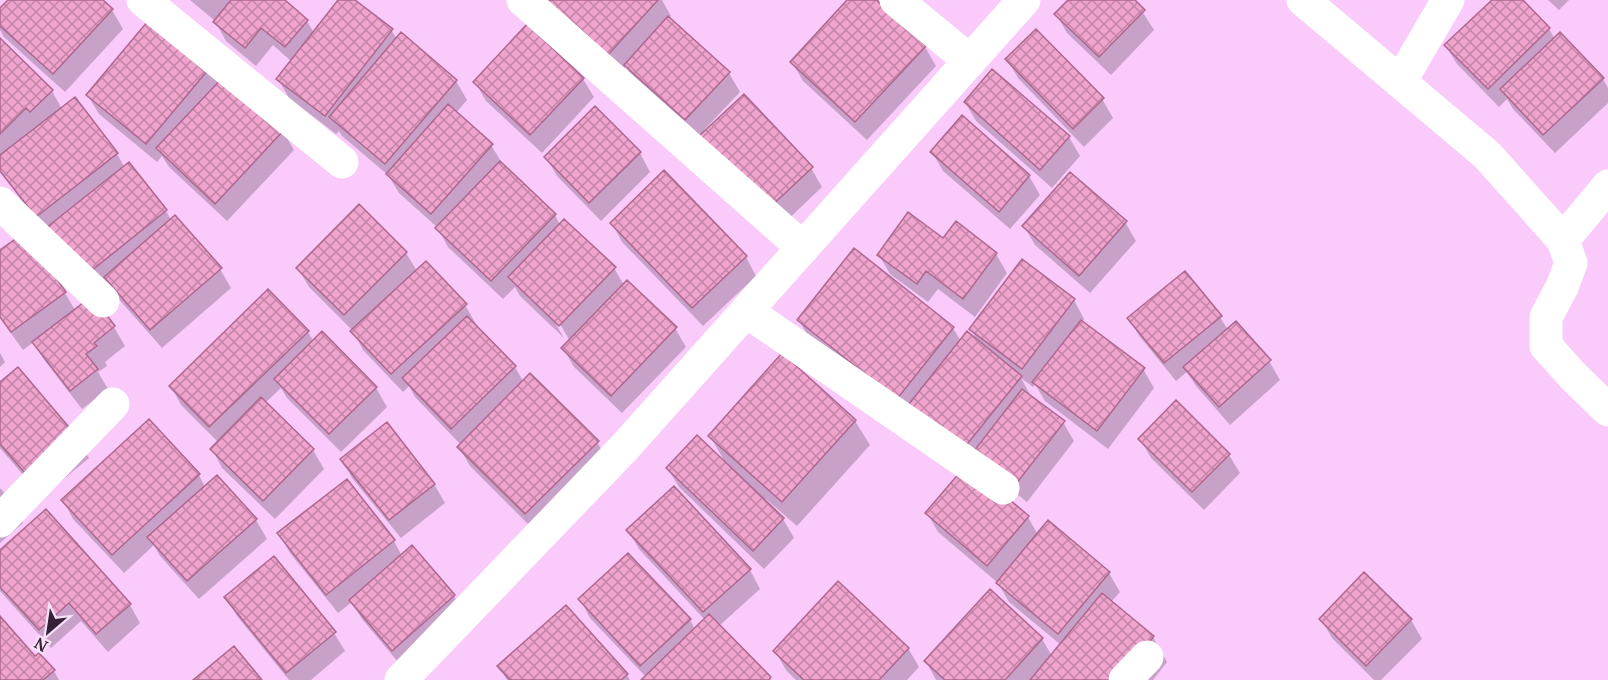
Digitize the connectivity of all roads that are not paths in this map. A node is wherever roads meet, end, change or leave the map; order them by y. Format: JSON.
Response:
{"nodes":[{"id":1,"x":143,"y":0,"type":"edge"},
{"id":2,"x":523,"y":0,"type":"edge"},
{"id":3,"x":896,"y":0,"type":"edge"},
{"id":4,"x":1024,"y":0,"type":"edge"},
{"id":5,"x":1303,"y":0,"type":"edge"},
{"id":6,"x":1448,"y":0,"type":"edge"},
{"id":7,"x":970,"y":61,"type":"junction"},
{"id":8,"x":1400,"y":82,"type":"junction"},
{"id":9,"x":342,"y":162,"type":"dead end"},
{"id":10,"x":1608,"y":186,"type":"edge"},
{"id":11,"x":0,"y":203,"type":"edge"},
{"id":12,"x":1563,"y":240,"type":"junction"},
{"id":13,"x":803,"y":248,"type":"junction"},
{"id":14,"x":103,"y":301,"type":"dead end"},
{"id":15,"x":746,"y":311,"type":"junction"},
{"id":16,"x":113,"y":404,"type":"dead end"},
{"id":17,"x":1608,"y":410,"type":"edge"},
{"id":18,"x":1003,"y":489,"type":"dead end"},
{"id":19,"x":0,"y":521,"type":"edge"},
{"id":20,"x":401,"y":680,"type":"edge"}],
"edges":[{"from":1,"to":9,"type":"street"},
{"from":2,"to":13,"type":"street"},
{"from":3,"to":7,"type":"street"},
{"from":4,"to":7,"type":"street"},
{"from":5,"to":8,"type":"street"},
{"from":6,"to":8,"type":"street"},
{"from":7,"to":13,"type":"street"},
{"from":8,"to":12,"type":"street"},
{"from":10,"to":12,"type":"street"},
{"from":11,"to":14,"type":"street"},
{"from":12,"to":17,"type":"street"},
{"from":13,"to":15,"type":"street"},
{"from":15,"to":18,"type":"street"},
{"from":15,"to":20,"type":"street"},
{"from":16,"to":19,"type":"street"}]}
